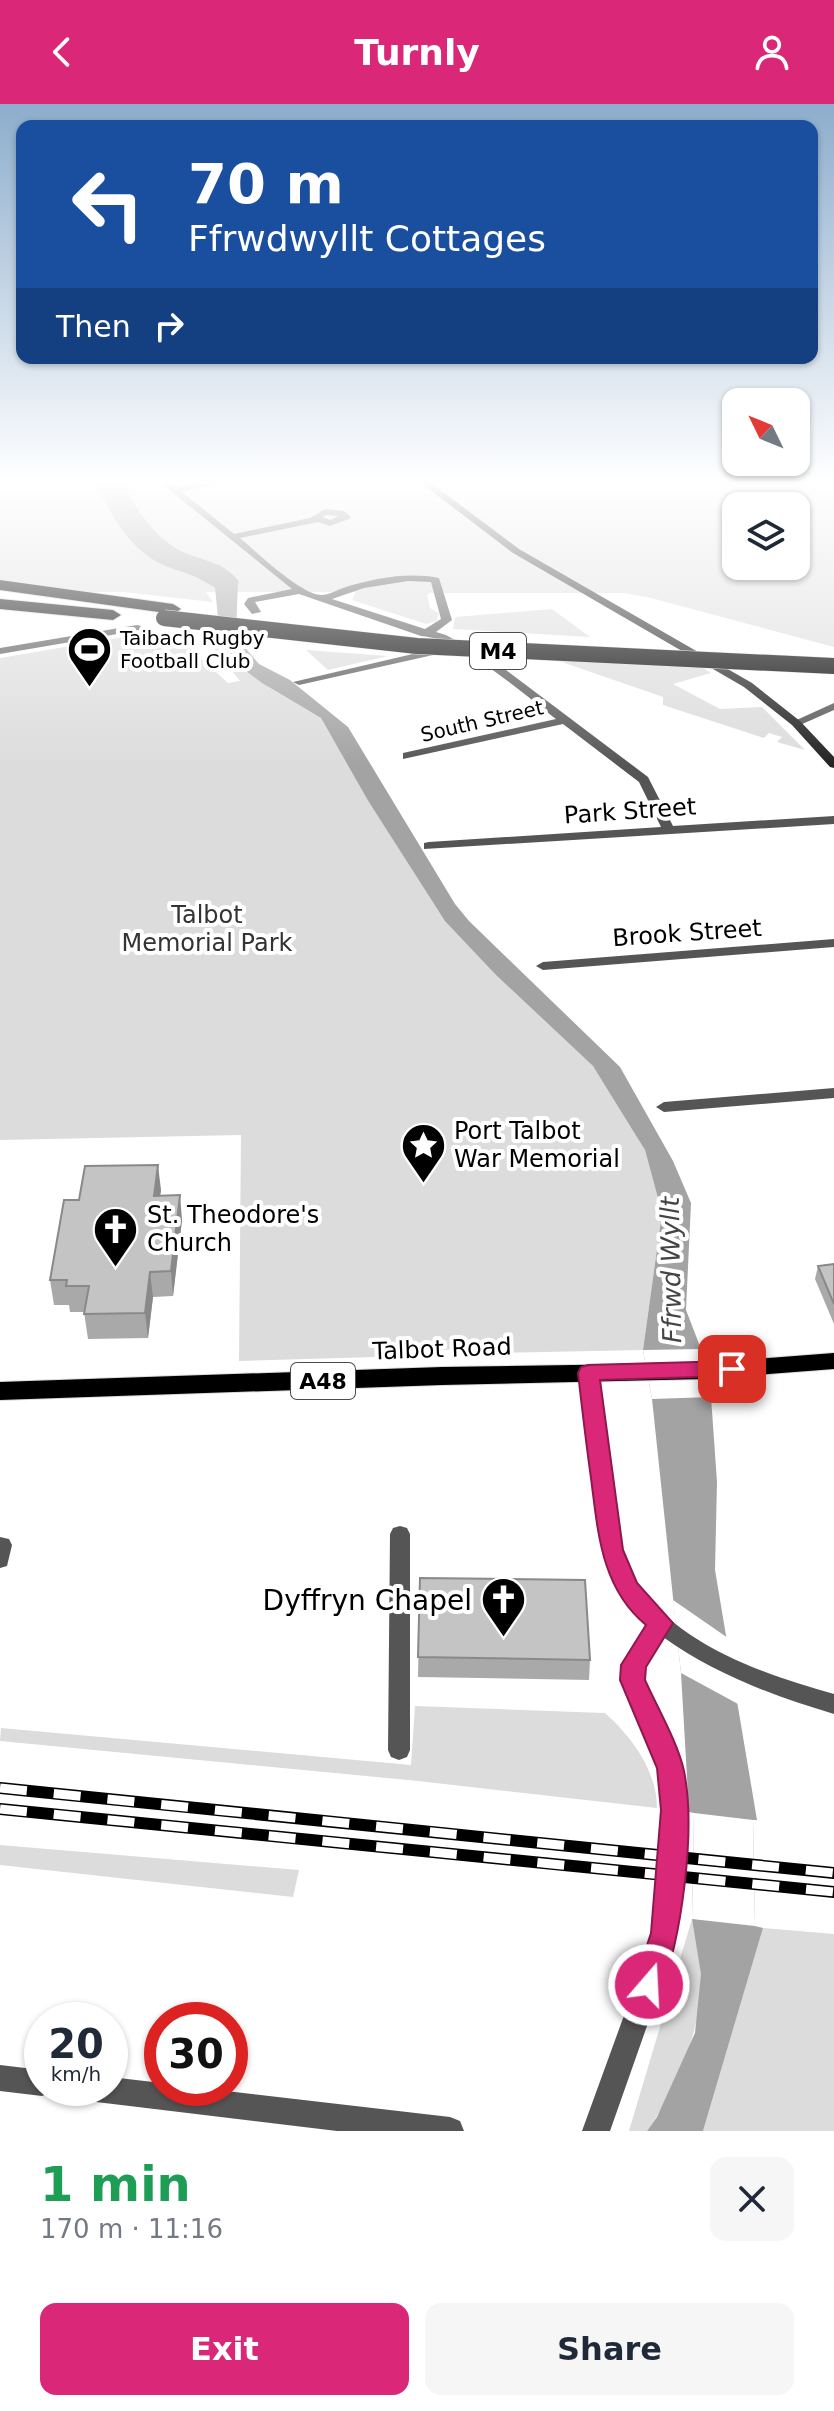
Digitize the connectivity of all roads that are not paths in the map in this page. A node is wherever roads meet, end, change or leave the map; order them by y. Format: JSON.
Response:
{"nodes":[{"id":1,"x":21,"y":578,"type":"edge"},
{"id":2,"x":283,"y":578,"type":"edge"},
{"id":3,"x":407,"y":578,"type":"edge"},
{"id":4,"x":422,"y":578,"type":"edge"},
{"id":5,"x":562,"y":578,"type":"edge"},
{"id":6,"x":0,"y":585,"type":"edge"},
{"id":7,"x":300,"y":591,"type":"junction"},
{"id":8,"x":0,"y":594,"type":"edge"},
{"id":9,"x":321,"y":600,"type":"junction"},
{"id":10,"x":0,"y":604,"type":"edge"},
{"id":11,"x":164,"y":611,"type":"junction"},
{"id":12,"x":256,"y":612,"type":"dead end"},
{"id":13,"x":137,"y":628,"type":"dead end"},
{"id":14,"x":425,"y":634,"type":"junction"},
{"id":15,"x":460,"y":645,"type":"junction"},
{"id":16,"x":0,"y":651,"type":"edge"},
{"id":17,"x":834,"y":656,"type":"edge"},
{"id":18,"x":834,"y":666,"type":"edge"},
{"id":19,"x":299,"y":682,"type":"dead end"},
{"id":20,"x":834,"y":706,"type":"edge"},
{"id":21,"x":565,"y":720,"type":"junction"},
{"id":22,"x":796,"y":723,"type":"junction"},
{"id":23,"x":407,"y":756,"type":"dead end"},
{"id":24,"x":834,"y":764,"type":"edge"},
{"id":25,"x":834,"y":820,"type":"edge"},
{"id":26,"x":669,"y":831,"type":"junction"},
{"id":27,"x":429,"y":846,"type":"dead end"},
{"id":28,"x":834,"y":943,"type":"edge"},
{"id":29,"x":543,"y":966,"type":"dead end"},
{"id":30,"x":834,"y":1093,"type":"edge"},
{"id":31,"x":664,"y":1107,"type":"dead end"},
{"id":32,"x":834,"y":1361,"type":"edge"},
{"id":33,"x":588,"y":1373,"type":"junction"},
{"id":34,"x":0,"y":1391,"type":"edge"},
{"id":35,"x":400,"y":1534,"type":"dead end"},
{"id":36,"x":668,"y":1629,"type":"junction"},
{"id":37,"x":834,"y":1704,"type":"edge"},
{"id":38,"x":399,"y":1750,"type":"dead end"},
{"id":39,"x":0,"y":2078,"type":"edge"},
{"id":40,"x":24,"y":2081,"type":"edge"},
{"id":41,"x":128,"y":2093,"type":"edge"},
{"id":42,"x":450,"y":2131,"type":"edge"},
{"id":43,"x":596,"y":2131,"type":"edge"}],
"edges":[{"from":1,"to":11,"type":"highway"},
{"from":2,"to":7,"type":"street"},
{"from":3,"to":9,"type":"street"},
{"from":4,"to":14,"type":"street"},
{"from":5,"to":22,"type":"street"},
{"from":6,"to":11,"type":"highway","number":"M4"},
{"from":7,"to":9,"type":"street"},
{"from":7,"to":12,"type":"street"},
{"from":8,"to":11,"type":"highway","number":"M4"},
{"from":9,"to":14,"type":"street"},
{"from":10,"to":11,"type":"highway"},
{"from":11,"to":17,"type":"highway","number":"M4"},
{"from":11,"to":18,"type":"highway","number":"M4","bridge":true},
{"from":13,"to":16,"type":"street"},
{"from":14,"to":15,"type":"street"},
{"from":15,"to":19,"type":"street"},
{"from":15,"to":21,"type":"street"},
{"from":20,"to":22,"type":"street"},
{"from":21,"to":23,"type":"street","name":"South Street"},
{"from":21,"to":26,"type":"street"},
{"from":22,"to":24,"type":"street"},
{"from":25,"to":26,"type":"street","name":"Park Street"},
{"from":26,"to":27,"type":"street","name":"Park Street"},
{"from":28,"to":29,"type":"street","name":"Brook Street"},
{"from":30,"to":31,"type":"street"},
{"from":32,"to":33,"type":"main road","name":"Talbot Road","number":"A48"},
{"from":33,"to":34,"type":"main road","name":"Talbot Road","number":"A48"},
{"from":33,"to":36,"type":"street"},
{"from":35,"to":38,"type":"street"},
{"from":36,"to":37,"type":"street"},
{"from":36,"to":43,"type":"street"},
{"from":39,"to":40,"type":"street"},
{"from":41,"to":42,"type":"street"}]}
